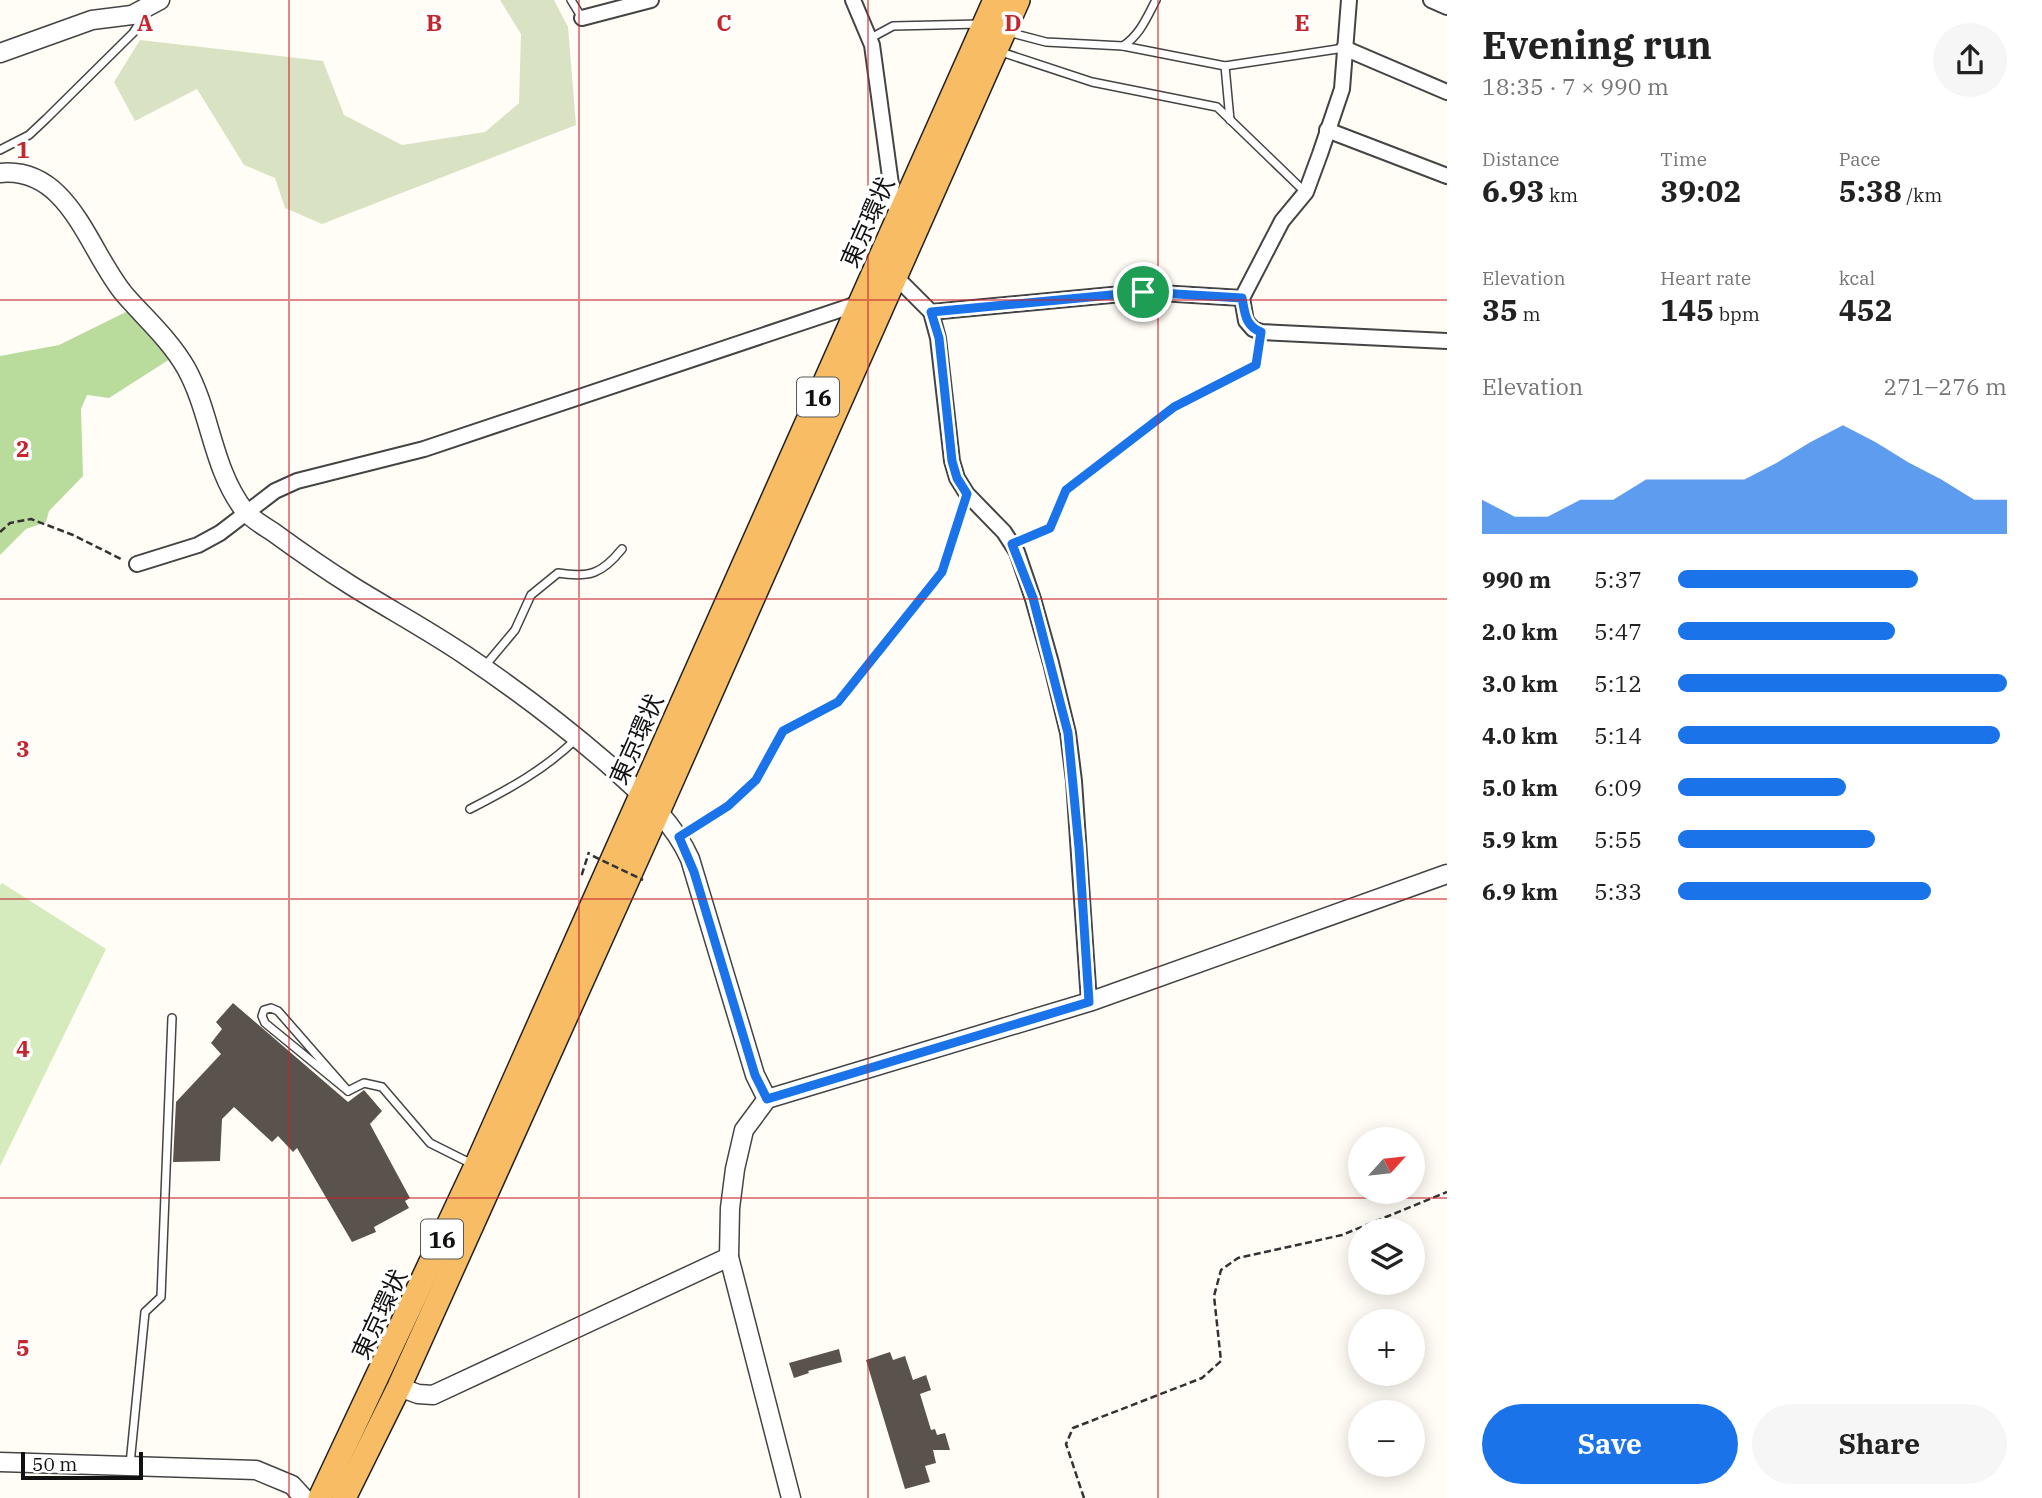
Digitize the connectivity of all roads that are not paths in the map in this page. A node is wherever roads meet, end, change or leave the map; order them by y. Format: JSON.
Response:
{"nodes":[{"id":1,"x":571,"y":0,"type":"edge"},
{"id":2,"x":651,"y":0,"type":"edge"},
{"id":3,"x":853,"y":0,"type":"edge"},
{"id":4,"x":995,"y":0,"type":"edge"},
{"id":5,"x":1018,"y":0,"type":"edge"},
{"id":6,"x":1156,"y":0,"type":"edge"},
{"id":7,"x":1349,"y":0,"type":"edge"},
{"id":8,"x":1431,"y":0,"type":"edge"},
{"id":9,"x":155,"y":4,"type":"edge"},
{"id":10,"x":1447,"y":7,"type":"edge"},
{"id":11,"x":582,"y":18,"type":"joint"},
{"id":12,"x":994,"y":35,"type":"junction"},
{"id":13,"x":869,"y":39,"type":"junction"},
{"id":14,"x":1123,"y":46,"type":"junction"},
{"id":15,"x":1344,"y":48,"type":"junction"},
{"id":16,"x":0,"y":53,"type":"edge"},
{"id":17,"x":1225,"y":66,"type":"junction"},
{"id":18,"x":1447,"y":92,"type":"edge"},
{"id":19,"x":1230,"y":120,"type":"junction"},
{"id":20,"x":1327,"y":130,"type":"junction"},
{"id":21,"x":0,"y":150,"type":"edge"},
{"id":22,"x":0,"y":173,"type":"edge"},
{"id":23,"x":1447,"y":176,"type":"edge"},
{"id":24,"x":1306,"y":192,"type":"junction"},
{"id":25,"x":898,"y":214,"type":"junction"},
{"id":26,"x":894,"y":275,"type":"junction"},
{"id":27,"x":1242,"y":298,"type":"junction"},
{"id":28,"x":860,"y":303,"type":"junction"},
{"id":29,"x":931,"y":312,"type":"junction"},
{"id":30,"x":1261,"y":332,"type":"junction"},
{"id":31,"x":1447,"y":341,"type":"edge"},
{"id":32,"x":967,"y":494,"type":"junction"},
{"id":33,"x":246,"y":512,"type":"junction"},
{"id":34,"x":1012,"y":544,"type":"junction"},
{"id":35,"x":622,"y":550,"type":"dead end"},
{"id":36,"x":136,"y":564,"type":"road end"},
{"id":37,"x":483,"y":668,"type":"junction"},
{"id":38,"x":578,"y":738,"type":"junction"},
{"id":39,"x":641,"y":793,"type":"junction"},
{"id":40,"x":470,"y":809,"type":"dead end"},
{"id":41,"x":658,"y":812,"type":"junction"},
{"id":42,"x":679,"y":837,"type":"junction"},
{"id":43,"x":1447,"y":874,"type":"edge"},
{"id":44,"x":1089,"y":1002,"type":"junction"},
{"id":45,"x":172,"y":1018,"type":"dead end"},
{"id":46,"x":348,"y":1091,"type":"junction"},
{"id":47,"x":767,"y":1099,"type":"junction"},
{"id":48,"x":476,"y":1166,"type":"junction"},
{"id":49,"x":729,"y":1256,"type":"junction"},
{"id":50,"x":400,"y":1387,"type":"junction"},
{"id":51,"x":0,"y":1462,"type":"edge"},
{"id":52,"x":130,"y":1465,"type":"junction"},
{"id":53,"x":304,"y":1498,"type":"edge"},
{"id":54,"x":320,"y":1498,"type":"edge"},
{"id":55,"x":344,"y":1498,"type":"edge"},
{"id":56,"x":791,"y":1498,"type":"edge"}],
"edges":[{"from":1,"to":11,"type":"lane"},
{"from":2,"to":11,"type":"street"},
{"from":3,"to":13,"type":"street"},
{"from":4,"to":12,"type":"highway","name":"東京環状","number":"16"},
{"from":5,"to":12,"type":"highway","name":"東京環状","number":"16"},
{"from":6,"to":14,"type":"lane"},
{"from":7,"to":15,"type":"street"},
{"from":8,"to":10,"type":"street"},
{"from":9,"to":16,"type":"street"},
{"from":9,"to":21,"type":"lane"},
{"from":12,"to":13,"type":"lane"},
{"from":12,"to":14,"type":"lane"},
{"from":12,"to":19,"type":"lane"},
{"from":12,"to":25,"type":"highway","name":"東京環状","number":"16"},
{"from":12,"to":26,"type":"highway","name":"東京環状","number":"16"},
{"from":13,"to":25,"type":"street"},
{"from":14,"to":17,"type":"lane"},
{"from":15,"to":17,"type":"lane"},
{"from":15,"to":18,"type":"street"},
{"from":15,"to":20,"type":"street"},
{"from":17,"to":19,"type":"lane"},
{"from":19,"to":24,"type":"lane"},
{"from":20,"to":23,"type":"street"},
{"from":20,"to":24,"type":"street"},
{"from":22,"to":33,"type":"street"},
{"from":24,"to":27,"type":"street"},
{"from":25,"to":28,"type":"highway","name":"東京環状","number":"16"},
{"from":26,"to":29,"type":"street"},
{"from":26,"to":41,"type":"highway","name":"東京環状","number":"16"},
{"from":27,"to":29,"type":"street"},
{"from":27,"to":30,"type":"street"},
{"from":28,"to":33,"type":"street"},
{"from":28,"to":39,"type":"highway","name":"東京環状","number":"16"},
{"from":29,"to":32,"type":"street"},
{"from":30,"to":31,"type":"street"},
{"from":30,"to":34,"type":"lane"},
{"from":32,"to":34,"type":"street"},
{"from":32,"to":42,"type":"lane"},
{"from":33,"to":36,"type":"street"},
{"from":33,"to":37,"type":"street"},
{"from":34,"to":44,"type":"street"},
{"from":35,"to":37,"type":"lane"},
{"from":37,"to":38,"type":"street"},
{"from":38,"to":39,"type":"street"},
{"from":38,"to":40,"type":"lane"},
{"from":39,"to":41,"type":"street"},
{"from":39,"to":48,"type":"highway","name":"東京環状","number":"16"},
{"from":41,"to":42,"type":"street"},
{"from":41,"to":50,"type":"highway","name":"東京環状","number":"16"},
{"from":42,"to":47,"type":"street"},
{"from":43,"to":44,"type":"street"},
{"from":44,"to":47,"type":"street"},
{"from":45,"to":52,"type":"lane"},
{"from":46,"to":46,"type":"lane"},
{"from":46,"to":48,"type":"lane"},
{"from":47,"to":49,"type":"street"},
{"from":48,"to":54,"type":"highway","name":"東京環状","number":"16"},
{"from":49,"to":50,"type":"street"},
{"from":49,"to":56,"type":"street"},
{"from":50,"to":55,"type":"highway","name":"東京環状","number":"16"},
{"from":51,"to":52,"type":"street"},
{"from":52,"to":53,"type":"street"}]}
